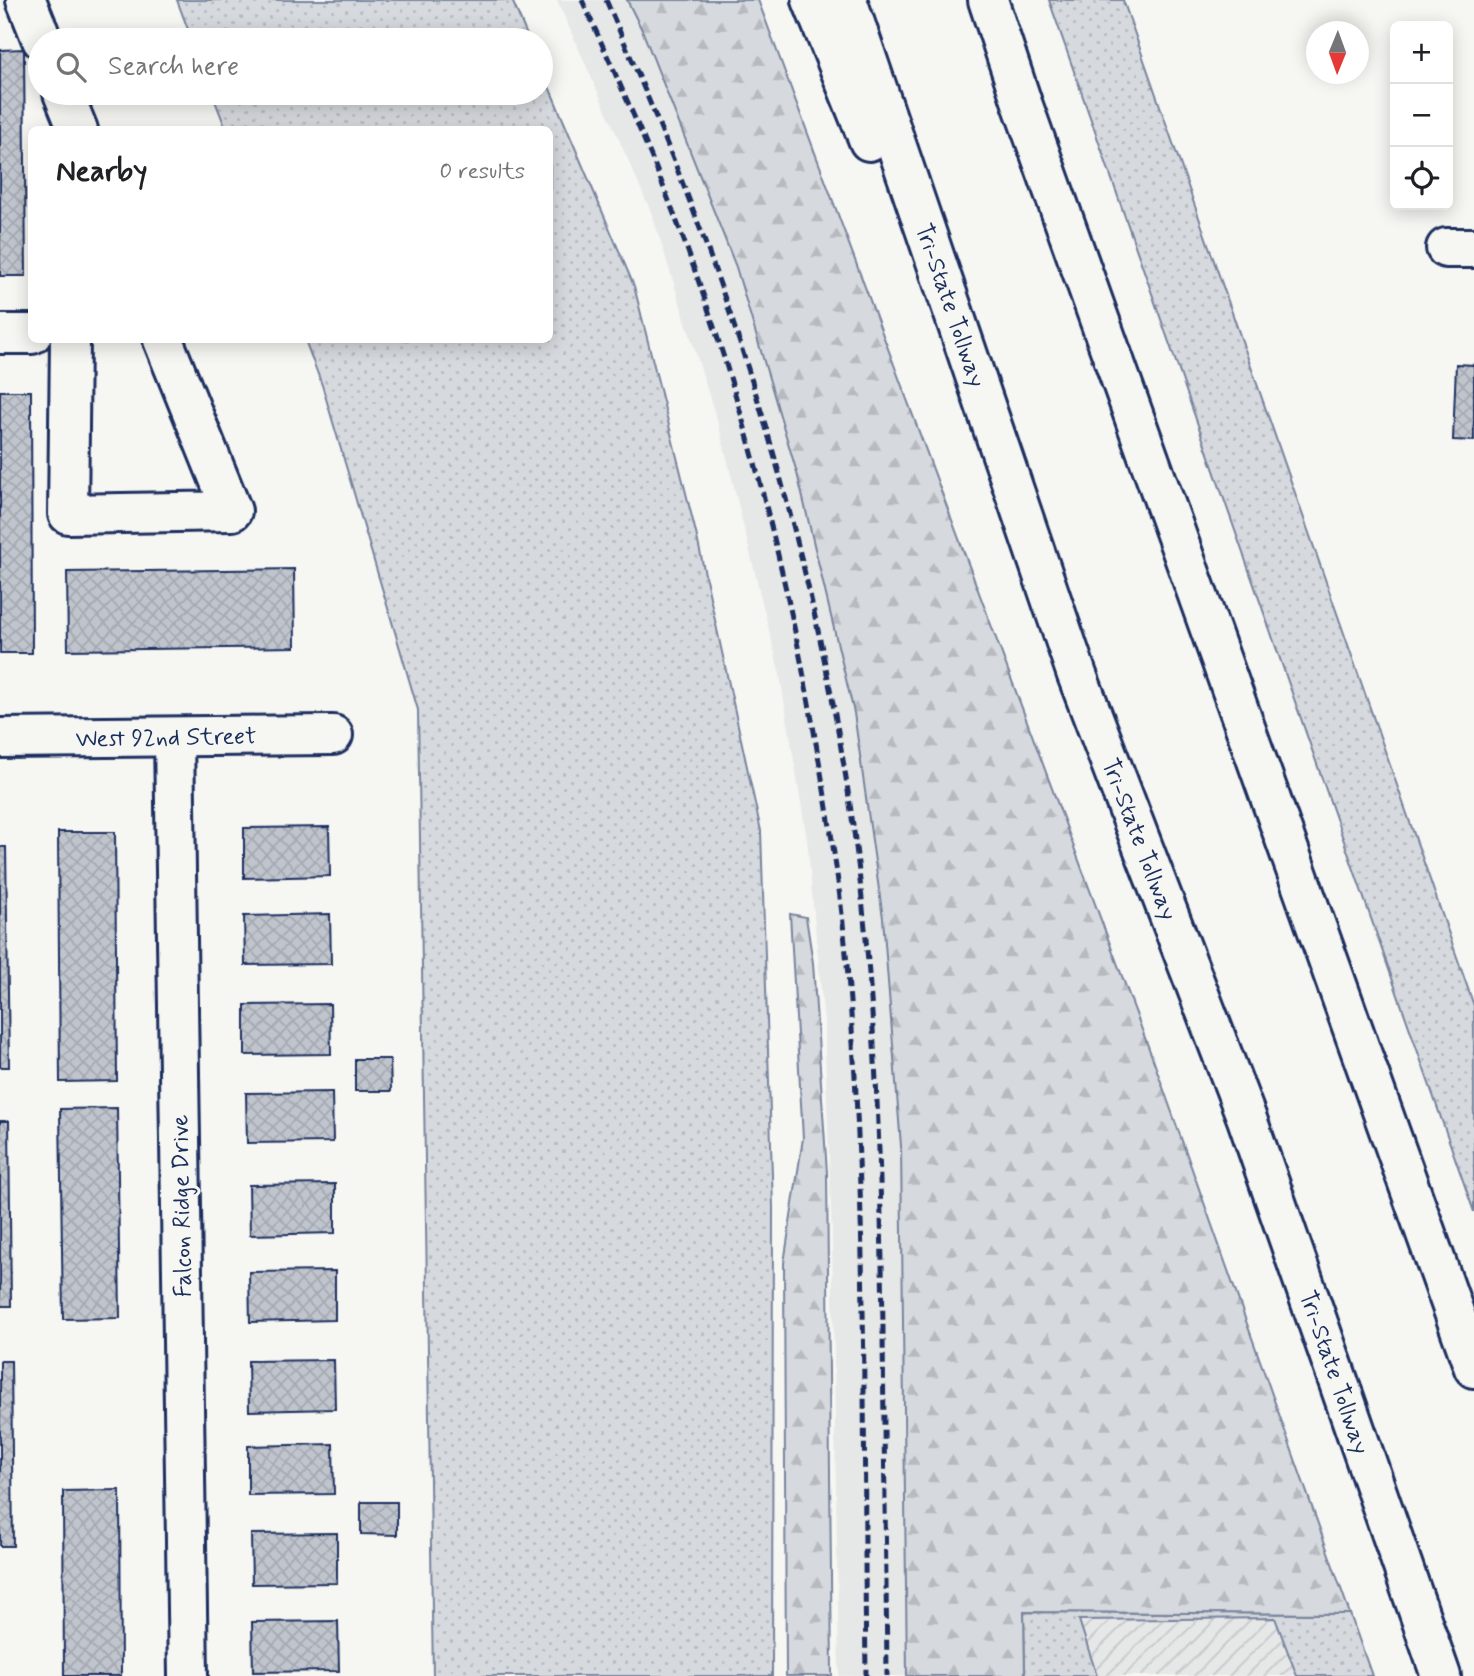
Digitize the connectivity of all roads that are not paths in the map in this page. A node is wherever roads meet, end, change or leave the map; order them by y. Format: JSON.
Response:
{"nodes":[{"id":1,"x":26,"y":0,"type":"edge"},
{"id":2,"x":813,"y":0,"type":"edge"},
{"id":3,"x":847,"y":0,"type":"edge"},
{"id":4,"x":988,"y":0,"type":"edge"},
{"id":5,"x":37,"y":28,"type":"edge"},
{"id":6,"x":0,"y":334,"type":"edge"},
{"id":7,"x":28,"y":334,"type":"edge"},
{"id":8,"x":70,"y":343,"type":"edge"},
{"id":9,"x":164,"y":343,"type":"edge"},
{"id":10,"x":1077,"y":675,"type":"junction"},
{"id":11,"x":332,"y":735,"type":"dead end"},
{"id":12,"x":174,"y":737,"type":"junction"},
{"id":13,"x":0,"y":738,"type":"edge"},
{"id":14,"x":1474,"y":1368,"type":"edge"},
{"id":15,"x":188,"y":1676,"type":"edge"},
{"id":16,"x":1441,"y":1676,"type":"edge"}],
"edges":[{"from":1,"to":5,"type":"main road"},
{"from":2,"to":10,"type":"main road"},
{"from":3,"to":10,"type":"main road","name":"Tri-State Tollway"},
{"from":4,"to":14,"type":"main road"},
{"from":6,"to":7,"type":"main road"},
{"from":8,"to":9,"type":"main road"},
{"from":10,"to":16,"type":"main road","name":"Tri-State Tollway"},
{"from":11,"to":12,"type":"main road","name":"West 92nd Street"},
{"from":12,"to":13,"type":"main road","name":"West 92nd Street"},
{"from":12,"to":15,"type":"main road","name":"Falcon Ridge Drive"}]}
